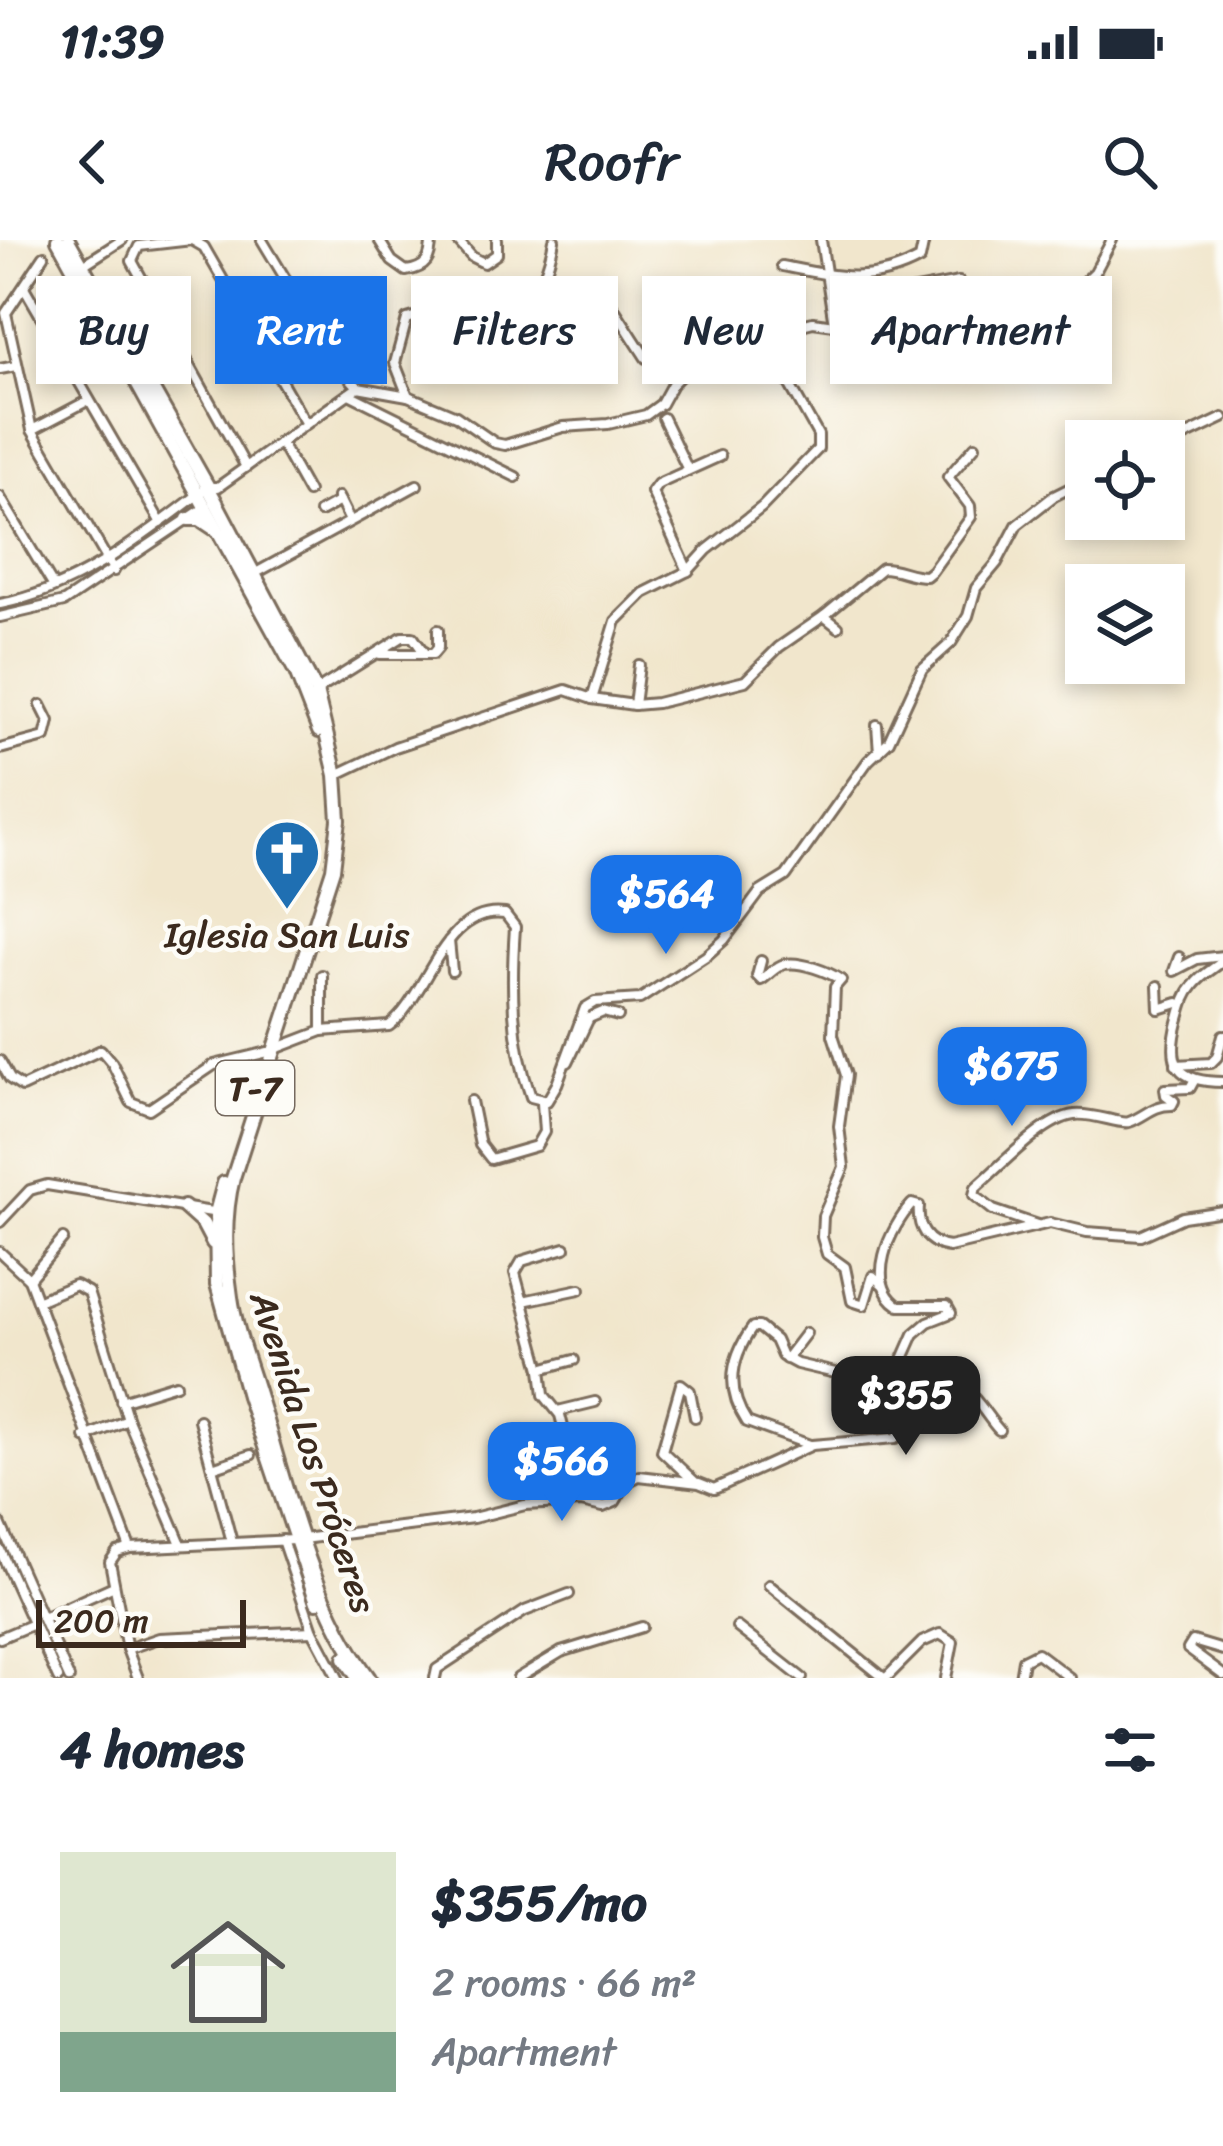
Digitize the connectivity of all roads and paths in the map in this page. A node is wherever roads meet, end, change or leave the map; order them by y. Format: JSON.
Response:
{"nodes":[{"id":1,"x":58,"y":240,"type":"edge"},
{"id":2,"x":68,"y":240,"type":"edge"},
{"id":3,"x":122,"y":240,"type":"edge"},
{"id":4,"x":262,"y":240,"type":"edge"},
{"id":5,"x":380,"y":240,"type":"edge"},
{"id":6,"x":431,"y":240,"type":"edge"},
{"id":7,"x":458,"y":240,"type":"edge"},
{"id":8,"x":497,"y":240,"type":"edge"},
{"id":9,"x":554,"y":240,"type":"edge"},
{"id":10,"x":821,"y":240,"type":"edge"},
{"id":11,"x":924,"y":240,"type":"edge"},
{"id":12,"x":1112,"y":240,"type":"edge"},
{"id":13,"x":168,"y":241,"type":"edge"},
{"id":14,"x":44,"y":256,"type":"dead end"},
{"id":15,"x":82,"y":266,"type":"junction"},
{"id":16,"x":782,"y":266,"type":"dead end"},
{"id":17,"x":547,"y":276,"type":"edge"},
{"id":18,"x":1090,"y":276,"type":"edge"},
{"id":19,"x":825,"y":277,"type":"junction"},
{"id":20,"x":24,"y":287,"type":"junction"},
{"id":21,"x":830,"y":300,"type":"edge"},
{"id":22,"x":618,"y":315,"type":"edge"},
{"id":23,"x":411,"y":316,"type":"edge"},
{"id":24,"x":642,"y":352,"type":"edge"},
{"id":25,"x":16,"y":366,"type":"junction"},
{"id":26,"x":0,"y":369,"type":"edge"},
{"id":27,"x":673,"y":384,"type":"edge"},
{"id":28,"x":788,"y":384,"type":"edge"},
{"id":29,"x":358,"y":387,"type":"junction"},
{"id":30,"x":349,"y":394,"type":"junction"},
{"id":31,"x":408,"y":396,"type":"junction"},
{"id":32,"x":89,"y":400,"type":"junction"},
{"id":33,"x":663,"y":418,"type":"dead end"},
{"id":34,"x":1223,"y":418,"type":"edge"},
{"id":35,"x":306,"y":424,"type":"junction"},
{"id":36,"x":32,"y":430,"type":"junction"},
{"id":37,"x":1185,"y":436,"type":"edge"},
{"id":38,"x":280,"y":442,"type":"junction"},
{"id":39,"x":975,"y":446,"type":"dead end"},
{"id":40,"x":720,"y":456,"type":"dead end"},
{"id":41,"x":246,"y":466,"type":"junction"},
{"id":42,"x":688,"y":470,"type":"junction"},
{"id":43,"x":516,"y":478,"type":"dead end"},
{"id":44,"x":417,"y":485,"type":"dead end"},
{"id":45,"x":1065,"y":490,"type":"edge"},
{"id":46,"x":308,"y":492,"type":"dead end"},
{"id":47,"x":0,"y":496,"type":"edge"},
{"id":48,"x":208,"y":496,"type":"junction"},
{"id":49,"x":320,"y":512,"type":"dead end"},
{"id":50,"x":188,"y":519,"type":"junction"},
{"id":51,"x":350,"y":521,"type":"junction"},
{"id":52,"x":161,"y":523,"type":"junction"},
{"id":53,"x":216,"y":530,"type":"junction"},
{"id":54,"x":108,"y":559,"type":"junction"},
{"id":55,"x":114,"y":571,"type":"junction"},
{"id":56,"x":688,"y":571,"type":"junction"},
{"id":57,"x":253,"y":574,"type":"junction"},
{"id":58,"x":54,"y":587,"type":"junction"},
{"id":59,"x":0,"y":604,"type":"edge"},
{"id":60,"x":824,"y":616,"type":"junction"},
{"id":61,"x":0,"y":617,"type":"edge"},
{"id":62,"x":838,"y":627,"type":"dead end"},
{"id":63,"x":438,"y":630,"type":"dead end"},
{"id":64,"x":379,"y":654,"type":"junction"},
{"id":65,"x":425,"y":654,"type":"junction"},
{"id":66,"x":639,"y":665,"type":"dead end"},
{"id":67,"x":316,"y":691,"type":"junction"},
{"id":68,"x":592,"y":699,"type":"junction"},
{"id":69,"x":41,"y":705,"type":"dead end"},
{"id":70,"x":634,"y":705,"type":"junction"},
{"id":71,"x":878,"y":725,"type":"dead end"},
{"id":72,"x":0,"y":749,"type":"edge"},
{"id":73,"x":879,"y":754,"type":"junction"},
{"id":74,"x":336,"y":775,"type":"junction"},
{"id":75,"x":448,"y":940,"type":"junction"},
{"id":76,"x":1179,"y":956,"type":"dead end"},
{"id":77,"x":1223,"y":959,"type":"edge"},
{"id":78,"x":761,"y":961,"type":"dead end"},
{"id":79,"x":452,"y":971,"type":"dead end"},
{"id":80,"x":322,"y":975,"type":"dead end"},
{"id":81,"x":1158,"y":986,"type":"dead end"},
{"id":82,"x":1178,"y":1005,"type":"junction"},
{"id":83,"x":618,"y":1016,"type":"dead end"},
{"id":84,"x":322,"y":1031,"type":"junction"},
{"id":85,"x":1223,"y":1035,"type":"edge"},
{"id":86,"x":271,"y":1050,"type":"junction"},
{"id":87,"x":0,"y":1060,"type":"edge"},
{"id":88,"x":1176,"y":1066,"type":"junction"},
{"id":89,"x":562,"y":1067,"type":"junction"},
{"id":90,"x":1195,"y":1079,"type":"junction"},
{"id":91,"x":1223,"y":1082,"type":"edge"},
{"id":92,"x":471,"y":1101,"type":"dead end"},
{"id":93,"x":542,"y":1102,"type":"junction"},
{"id":94,"x":222,"y":1188,"type":"junction"},
{"id":95,"x":184,"y":1207,"type":"junction"},
{"id":96,"x":1223,"y":1211,"type":"edge"},
{"id":97,"x":221,"y":1213,"type":"junction"},
{"id":98,"x":0,"y":1222,"type":"edge"},
{"id":99,"x":1040,"y":1226,"type":"junction"},
{"id":100,"x":62,"y":1239,"type":"dead end"},
{"id":101,"x":214,"y":1248,"type":"junction"},
{"id":102,"x":565,"y":1248,"type":"dead end"},
{"id":103,"x":0,"y":1252,"type":"edge"},
{"id":104,"x":28,"y":1279,"type":"junction"},
{"id":105,"x":885,"y":1288,"type":"junction"},
{"id":106,"x":580,"y":1289,"type":"dead end"},
{"id":107,"x":37,"y":1300,"type":"junction"},
{"id":108,"x":523,"y":1301,"type":"junction"},
{"id":109,"x":806,"y":1333,"type":"dead end"},
{"id":110,"x":786,"y":1359,"type":"junction"},
{"id":111,"x":574,"y":1360,"type":"dead end"},
{"id":112,"x":542,"y":1369,"type":"junction"},
{"id":113,"x":176,"y":1384,"type":"dead end"},
{"id":114,"x":121,"y":1401,"type":"junction"},
{"id":115,"x":595,"y":1402,"type":"dead end"},
{"id":116,"x":558,"y":1411,"type":"junction"},
{"id":117,"x":695,"y":1417,"type":"dead end"},
{"id":118,"x":128,"y":1420,"type":"junction"},
{"id":119,"x":199,"y":1420,"type":"dead end"},
{"id":120,"x":999,"y":1430,"type":"dead end"},
{"id":121,"x":86,"y":1437,"type":"junction"},
{"id":122,"x":812,"y":1445,"type":"junction"},
{"id":123,"x":251,"y":1455,"type":"dead end"},
{"id":124,"x":212,"y":1468,"type":"junction"},
{"id":125,"x":694,"y":1482,"type":"junction"},
{"id":126,"x":557,"y":1503,"type":"junction"},
{"id":127,"x":0,"y":1523,"type":"edge"},
{"id":128,"x":293,"y":1539,"type":"junction"},
{"id":129,"x":232,"y":1542,"type":"junction"},
{"id":130,"x":182,"y":1544,"type":"junction"},
{"id":131,"x":130,"y":1548,"type":"junction"},
{"id":132,"x":0,"y":1550,"type":"edge"},
{"id":133,"x":769,"y":1585,"type":"dead end"},
{"id":134,"x":114,"y":1586,"type":"junction"},
{"id":135,"x":569,"y":1594,"type":"dead end"},
{"id":136,"x":38,"y":1621,"type":"junction"},
{"id":137,"x":642,"y":1627,"type":"dead end"},
{"id":138,"x":737,"y":1627,"type":"dead end"},
{"id":139,"x":313,"y":1631,"type":"junction"},
{"id":140,"x":0,"y":1638,"type":"edge"},
{"id":141,"x":127,"y":1649,"type":"junction"},
{"id":142,"x":1223,"y":1650,"type":"edge"},
{"id":143,"x":1223,"y":1675,"type":"edge"},
{"id":144,"x":58,"y":1678,"type":"edge"},
{"id":145,"x":69,"y":1678,"type":"edge"},
{"id":146,"x":138,"y":1678,"type":"edge"},
{"id":147,"x":338,"y":1678,"type":"edge"},
{"id":148,"x":358,"y":1678,"type":"edge"},
{"id":149,"x":369,"y":1678,"type":"edge"},
{"id":150,"x":435,"y":1678,"type":"edge"},
{"id":151,"x":518,"y":1678,"type":"edge"},
{"id":152,"x":802,"y":1678,"type":"edge"},
{"id":153,"x":885,"y":1678,"type":"edge"},
{"id":154,"x":946,"y":1678,"type":"edge"},
{"id":155,"x":1020,"y":1678,"type":"edge"},
{"id":156,"x":1070,"y":1678,"type":"edge"}],
"edges":[{"from":1,"to":48,"type":"highway","name":"Avenida Los Próceres","number":"T-7"},
{"from":2,"to":15,"type":"highway","name":"Avenida Los Próceres","number":"T-7"},
{"from":3,"to":15,"type":"street"},
{"from":4,"to":29,"type":"street"},
{"from":5,"to":6,"type":"street"},
{"from":7,"to":8,"type":"street"},
{"from":9,"to":17,"type":"street"},
{"from":10,"to":19,"type":"street"},
{"from":11,"to":19,"type":"street"},
{"from":12,"to":18,"type":"street"},
{"from":13,"to":35,"type":"street"},
{"from":13,"to":41,"type":"street"},
{"from":14,"to":20,"type":"street"},
{"from":15,"to":48,"type":"highway","name":"Avenida Los Próceres","number":"T-7"},
{"from":16,"to":19,"type":"street"},
{"from":19,"to":21,"type":"street"},
{"from":20,"to":25,"type":"street"},
{"from":20,"to":32,"type":"street"},
{"from":22,"to":24,"type":"street"},
{"from":23,"to":31,"type":"street"},
{"from":25,"to":26,"type":"street"},
{"from":25,"to":36,"type":"street"},
{"from":27,"to":31,"type":"street"},
{"from":28,"to":56,"type":"street"},
{"from":29,"to":30,"type":"street"},
{"from":29,"to":31,"type":"street"},
{"from":30,"to":35,"type":"street"},
{"from":30,"to":43,"type":"street"},
{"from":32,"to":36,"type":"street"},
{"from":32,"to":52,"type":"street"},
{"from":33,"to":42,"type":"street"},
{"from":34,"to":37,"type":"street"},
{"from":35,"to":38,"type":"street"},
{"from":36,"to":54,"type":"street"},
{"from":38,"to":41,"type":"street"},
{"from":38,"to":46,"type":"street"},
{"from":39,"to":60,"type":"street"},
{"from":40,"to":42,"type":"street"},
{"from":41,"to":48,"type":"street"},
{"from":42,"to":56,"type":"street"},
{"from":44,"to":51,"type":"street"},
{"from":45,"to":73,"type":"street"},
{"from":47,"to":58,"type":"street"},
{"from":48,"to":50,"type":"street"},
{"from":48,"to":52,"type":"street"},
{"from":48,"to":53,"type":"highway","name":"Avenida Los Próceres","number":"T-7"},
{"from":48,"to":57,"type":"highway","name":"Avenida Los Próceres","number":"T-7"},
{"from":49,"to":51,"type":"street"},
{"from":50,"to":53,"type":"highway"},
{"from":50,"to":55,"type":"street"},
{"from":51,"to":57,"type":"street"},
{"from":52,"to":54,"type":"street"},
{"from":53,"to":86,"type":"highway","name":"Avenida Los Próceres","number":"T-7"},
{"from":54,"to":55,"type":"street"},
{"from":54,"to":58,"type":"street"},
{"from":55,"to":61,"type":"street"},
{"from":56,"to":68,"type":"street"},
{"from":57,"to":67,"type":"highway","name":"Avenida Los Próceres","number":"T-7"},
{"from":58,"to":59,"type":"street"},
{"from":60,"to":62,"type":"street"},
{"from":60,"to":70,"type":"street"},
{"from":63,"to":65,"type":"street"},
{"from":64,"to":65,"type":"street"},
{"from":64,"to":65,"type":"street"},
{"from":64,"to":67,"type":"street"},
{"from":66,"to":70,"type":"street"},
{"from":67,"to":74,"type":"highway","name":"Avenida Los Próceres","number":"T-7"},
{"from":68,"to":70,"type":"street"},
{"from":68,"to":74,"type":"street"},
{"from":69,"to":72,"type":"street"},
{"from":71,"to":73,"type":"street"},
{"from":73,"to":89,"type":"street"},
{"from":74,"to":86,"type":"highway","name":"Avenida Los Próceres","number":"T-7"},
{"from":75,"to":79,"type":"street"},
{"from":75,"to":84,"type":"street"},
{"from":75,"to":93,"type":"street"},
{"from":76,"to":77,"type":"street"},
{"from":77,"to":82,"type":"street"},
{"from":78,"to":105,"type":"street"},
{"from":80,"to":84,"type":"street"},
{"from":81,"to":82,"type":"street"},
{"from":82,"to":88,"type":"street"},
{"from":83,"to":89,"type":"street"},
{"from":84,"to":86,"type":"street"},
{"from":85,"to":88,"type":"street"},
{"from":86,"to":87,"type":"street"},
{"from":86,"to":94,"type":"highway","name":"Avenida Los Próceres","number":"T-7"},
{"from":86,"to":97,"type":"highway","name":"Avenida Los Próceres","number":"T-7"},
{"from":88,"to":90,"type":"street"},
{"from":89,"to":93,"type":"street"},
{"from":90,"to":91,"type":"street"},
{"from":90,"to":99,"type":"street"},
{"from":92,"to":93,"type":"street"},
{"from":94,"to":95,"type":"highway"},
{"from":94,"to":97,"type":"highway","name":"Avenida Los Próceres","number":"T-7"},
{"from":95,"to":97,"type":"street"},
{"from":95,"to":98,"type":"street"},
{"from":95,"to":101,"type":"highway","number":"T-7"},
{"from":96,"to":99,"type":"street"},
{"from":97,"to":101,"type":"highway","name":"Avenida Los Próceres","number":"T-7"},
{"from":97,"to":128,"type":"highway","name":"Avenida Los Próceres","number":"T-7"},
{"from":99,"to":105,"type":"street"},
{"from":100,"to":104,"type":"street"},
{"from":101,"to":128,"type":"highway","name":"Avenida Los Próceres","number":"T-7"},
{"from":102,"to":108,"type":"street"},
{"from":103,"to":104,"type":"street"},
{"from":104,"to":107,"type":"street"},
{"from":105,"to":110,"type":"street"},
{"from":106,"to":108,"type":"street"},
{"from":107,"to":114,"type":"street"},
{"from":107,"to":121,"type":"street"},
{"from":108,"to":112,"type":"street"},
{"from":109,"to":110,"type":"street"},
{"from":110,"to":122,"type":"street"},
{"from":111,"to":112,"type":"street"},
{"from":112,"to":116,"type":"street"},
{"from":113,"to":114,"type":"street"},
{"from":114,"to":118,"type":"street"},
{"from":115,"to":116,"type":"street"},
{"from":116,"to":126,"type":"street"},
{"from":117,"to":125,"type":"street"},
{"from":118,"to":121,"type":"street"},
{"from":118,"to":130,"type":"street"},
{"from":119,"to":124,"type":"street"},
{"from":120,"to":122,"type":"street"},
{"from":121,"to":131,"type":"street"},
{"from":122,"to":125,"type":"street"},
{"from":123,"to":124,"type":"street"},
{"from":124,"to":129,"type":"street"},
{"from":125,"to":126,"type":"street"},
{"from":126,"to":128,"type":"street"},
{"from":127,"to":136,"type":"street"},
{"from":128,"to":129,"type":"street"},
{"from":128,"to":139,"type":"street"},
{"from":128,"to":148,"type":"highway","name":"Avenida Los Próceres","number":"T-7"},
{"from":128,"to":149,"type":"highway","name":"Avenida Los Próceres","number":"T-7"},
{"from":129,"to":130,"type":"street"},
{"from":130,"to":131,"type":"street"},
{"from":131,"to":134,"type":"street"},
{"from":132,"to":136,"type":"street"},
{"from":133,"to":153,"type":"street"},
{"from":134,"to":136,"type":"street"},
{"from":134,"to":141,"type":"street"},
{"from":135,"to":150,"type":"street"},
{"from":136,"to":140,"type":"street"},
{"from":136,"to":144,"type":"street"},
{"from":136,"to":145,"type":"street"},
{"from":137,"to":151,"type":"street"},
{"from":138,"to":152,"type":"street"},
{"from":139,"to":141,"type":"street"},
{"from":139,"to":147,"type":"street"},
{"from":141,"to":146,"type":"street"},
{"from":142,"to":143,"type":"street"},
{"from":153,"to":154,"type":"street"},
{"from":155,"to":156,"type":"street"}]}
